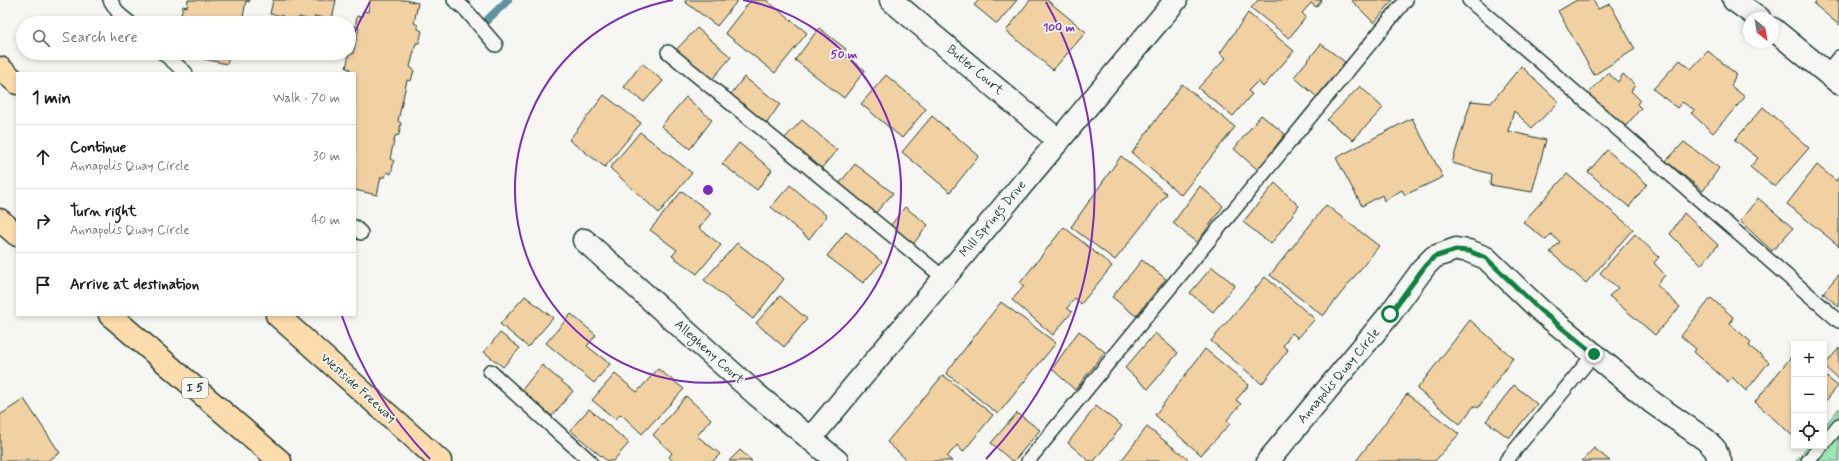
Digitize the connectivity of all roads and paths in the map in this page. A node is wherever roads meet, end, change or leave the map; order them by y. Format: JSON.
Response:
{"nodes":[{"id":1,"x":110,"y":0,"type":"edge"},
{"id":2,"x":454,"y":0,"type":"edge"},
{"id":3,"x":891,"y":0,"type":"edge"},
{"id":4,"x":1176,"y":0,"type":"edge"},
{"id":5,"x":1406,"y":0,"type":"edge"},
{"id":6,"x":1469,"y":0,"type":"edge"},
{"id":7,"x":1734,"y":0,"type":"edge"},
{"id":8,"x":1751,"y":12,"type":"edge"},
{"id":9,"x":122,"y":16,"type":"edge"},
{"id":10,"x":1779,"y":33,"type":"edge"},
{"id":11,"x":496,"y":45,"type":"dead end"},
{"id":12,"x":668,"y":52,"type":"dead end"},
{"id":13,"x":171,"y":60,"type":"edge"},
{"id":14,"x":0,"y":68,"type":"edge"},
{"id":15,"x":1835,"y":71,"type":"edge"},
{"id":16,"x":185,"y":72,"type":"edge"},
{"id":17,"x":16,"y":82,"type":"edge"},
{"id":18,"x":1059,"y":141,"type":"junction"},
{"id":19,"x":0,"y":220,"type":"edge"},
{"id":20,"x":16,"y":234,"type":"edge"},
{"id":21,"x":584,"y":240,"type":"dead end"},
{"id":22,"x":944,"y":278,"type":"junction"},
{"id":23,"x":111,"y":316,"type":"edge"},
{"id":24,"x":278,"y":316,"type":"edge"},
{"id":25,"x":1839,"y":321,"type":"edge"},
{"id":26,"x":1594,"y":354,"type":"junction"},
{"id":27,"x":490,"y":372,"type":"dead end"},
{"id":28,"x":1839,"y":426,"type":"edge"},
{"id":29,"x":810,"y":439,"type":"junction"},
{"id":30,"x":1827,"y":440,"type":"edge"},
{"id":31,"x":1818,"y":449,"type":"edge"},
{"id":32,"x":280,"y":461,"type":"edge"},
{"id":33,"x":440,"y":461,"type":"edge"},
{"id":34,"x":590,"y":461,"type":"edge"},
{"id":35,"x":837,"y":461,"type":"edge"},
{"id":36,"x":1028,"y":461,"type":"edge"},
{"id":37,"x":1268,"y":461,"type":"edge"},
{"id":38,"x":1506,"y":461,"type":"edge"},
{"id":39,"x":1720,"y":461,"type":"edge"},
{"id":40,"x":1808,"y":461,"type":"edge"}],
"edges":[{"from":1,"to":9,"type":"lane"},
{"from":2,"to":11,"type":"lane"},
{"from":3,"to":18,"type":"street","name":"Butler Court"},
{"from":4,"to":18,"type":"street","name":"Mill Springs Drive"},
{"from":5,"to":36,"type":"lane"},
{"from":6,"to":25,"type":"lane"},
{"from":7,"to":8,"type":"street"},
{"from":10,"to":15,"type":"street"},
{"from":12,"to":22,"type":"lane"},
{"from":13,"to":16,"type":"lane"},
{"from":14,"to":17,"type":"highway"},
{"from":18,"to":22,"type":"street","name":"Mill Springs Drive"},
{"from":19,"to":20,"type":"highway"},
{"from":21,"to":29,"type":"street","name":"Allegheny Court"},
{"from":22,"to":29,"type":"street","name":"Mill Springs Drive"},
{"from":23,"to":32,"type":"highway","number":"I 5"},
{"from":24,"to":33,"type":"highway","name":"Westside Freeway"},
{"from":26,"to":37,"type":"street","name":"Annapolis Quay Circle"},
{"from":26,"to":38,"type":"lane"},
{"from":26,"to":39,"type":"street","name":"Annapolis Quay Circle"},
{"from":27,"to":34,"type":"lane"},
{"from":28,"to":30,"type":"lane"},
{"from":29,"to":35,"type":"street","name":"Allegheny Court"},
{"from":31,"to":40,"type":"lane"}]}
